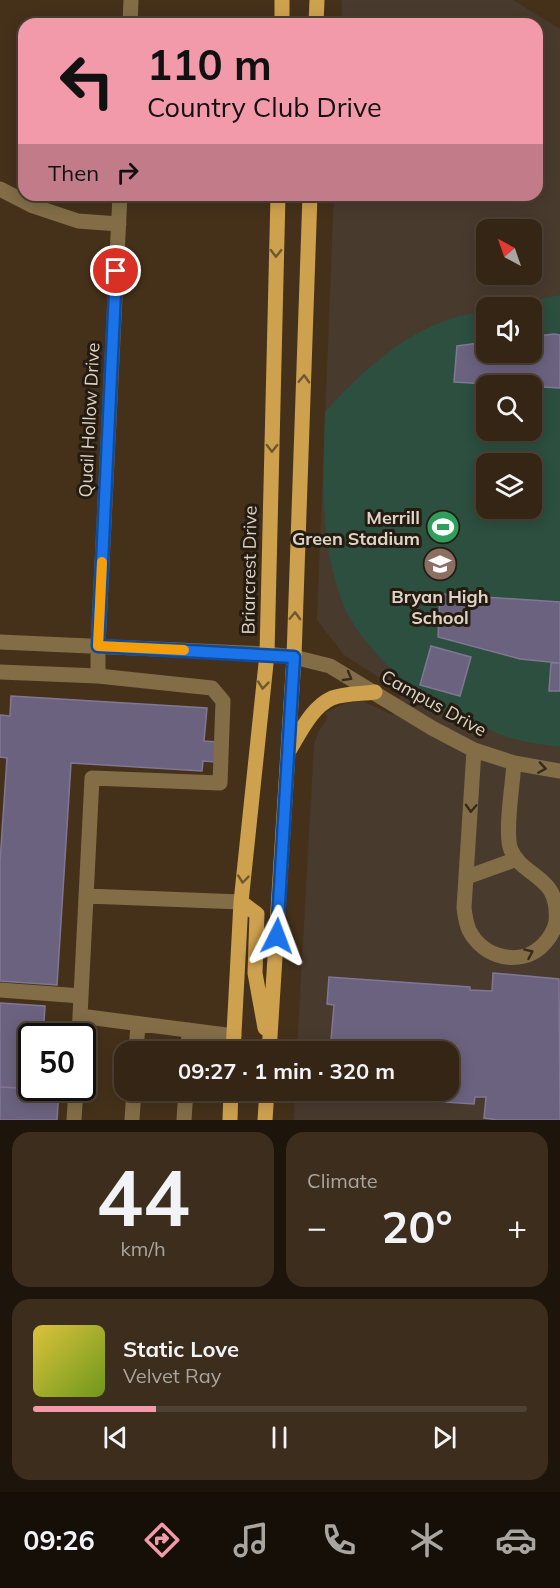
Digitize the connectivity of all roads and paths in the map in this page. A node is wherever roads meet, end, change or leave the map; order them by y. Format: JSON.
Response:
{"nodes":[{"id":1,"x":131,"y":0,"type":"edge"},
{"id":2,"x":282,"y":0,"type":"edge"},
{"id":3,"x":317,"y":0,"type":"edge"},
{"id":4,"x":130,"y":18,"type":"edge"},
{"id":5,"x":282,"y":18,"type":"edge"},
{"id":6,"x":316,"y":18,"type":"edge"},
{"id":7,"x":0,"y":189,"type":"edge"},
{"id":8,"x":18,"y":198,"type":"edge"},
{"id":9,"x":23,"y":201,"type":"edge"},
{"id":10,"x":120,"y":201,"type":"edge"},
{"id":11,"x":278,"y":201,"type":"edge"},
{"id":12,"x":310,"y":201,"type":"edge"},
{"id":13,"x":119,"y":224,"type":"junction"},
{"id":14,"x":0,"y":642,"type":"edge"},
{"id":15,"x":98,"y":646,"type":"junction"},
{"id":16,"x":267,"y":654,"type":"junction"},
{"id":17,"x":294,"y":657,"type":"junction"},
{"id":18,"x":0,"y":672,"type":"edge"},
{"id":19,"x":98,"y":676,"type":"junction"},
{"id":20,"x":375,"y":692,"type":"junction"},
{"id":21,"x":474,"y":750,"type":"junction"},
{"id":22,"x":288,"y":752,"type":"junction"},
{"id":23,"x":514,"y":763,"type":"junction"},
{"id":24,"x":560,"y":771,"type":"edge"},
{"id":25,"x":517,"y":860,"type":"junction"},
{"id":26,"x":467,"y":877,"type":"junction"},
{"id":27,"x":87,"y":896,"type":"junction"},
{"id":28,"x":241,"y":902,"type":"junction"},
{"id":29,"x":0,"y":990,"type":"edge"},
{"id":30,"x":81,"y":996,"type":"junction"},
{"id":31,"x":80,"y":1016,"type":"junction"},
{"id":32,"x":80,"y":1023,"type":"edge"},
{"id":33,"x":138,"y":1024,"type":"junction"},
{"id":34,"x":189,"y":1030,"type":"junction"},
{"id":35,"x":137,"y":1041,"type":"edge"},
{"id":36,"x":188,"y":1041,"type":"edge"},
{"id":37,"x":224,"y":1041,"type":"edge"},
{"id":38,"x":234,"y":1041,"type":"edge"},
{"id":39,"x":267,"y":1041,"type":"edge"},
{"id":40,"x":270,"y":1041,"type":"edge"},
{"id":41,"x":75,"y":1101,"type":"edge"},
{"id":42,"x":133,"y":1101,"type":"edge"},
{"id":43,"x":185,"y":1101,"type":"edge"},
{"id":44,"x":231,"y":1101,"type":"edge"},
{"id":45,"x":266,"y":1101,"type":"edge"},
{"id":46,"x":74,"y":1120,"type":"edge"},
{"id":47,"x":132,"y":1120,"type":"edge"},
{"id":48,"x":184,"y":1120,"type":"edge"},
{"id":49,"x":230,"y":1120,"type":"edge"},
{"id":50,"x":265,"y":1120,"type":"edge"}],
"edges":[{"from":1,"to":4,"type":"street"},
{"from":2,"to":5,"type":"main road"},
{"from":3,"to":6,"type":"main road"},
{"from":7,"to":8,"type":"street"},
{"from":9,"to":13,"type":"street"},
{"from":10,"to":13,"type":"street","name":"Quail Hollow Drive"},
{"from":11,"to":16,"type":"main road","name":"Briarcrest Drive","one_way":true},
{"from":17,"to":12,"type":"main road","one_way":true},
{"from":13,"to":15,"type":"street","name":"Quail Hollow Drive"},
{"from":14,"to":15,"type":"street","name":"Campus Drive"},
{"from":15,"to":16,"type":"street","name":"Campus Drive"},
{"from":15,"to":19,"type":"street","name":"Quail Hollow Drive"},
{"from":16,"to":17,"type":"street","name":"Campus Drive"},
{"from":16,"to":28,"type":"main road","name":"Briarcrest Drive","one_way":true},
{"from":17,"to":20,"type":"street","name":"Campus Drive","one_way":true},
{"from":17,"to":22,"type":"main road"},
{"from":18,"to":19,"type":"street"},
{"from":19,"to":27,"type":"street"},
{"from":20,"to":21,"type":"street","name":"Campus Drive"},
{"from":20,"to":22,"type":"main road"},
{"from":21,"to":23,"type":"street","name":"Campus Drive"},
{"from":21,"to":26,"type":"street","one_way":true},
{"from":22,"to":40,"type":"main road"},
{"from":23,"to":24,"type":"street","name":"Campus Drive","one_way":true},
{"from":23,"to":25,"type":"street"},
{"from":25,"to":26,"type":"street"},
{"from":26,"to":25,"type":"street","one_way":true},
{"from":27,"to":28,"type":"street"},
{"from":27,"to":30,"type":"street"},
{"from":28,"to":38,"type":"main road","name":"Briarcrest Drive"},
{"from":28,"to":39,"type":"main road"},
{"from":29,"to":30,"type":"street"},
{"from":30,"to":31,"type":"street"},
{"from":31,"to":32,"type":"street"},
{"from":31,"to":33,"type":"street"},
{"from":33,"to":34,"type":"street"},
{"from":33,"to":35,"type":"street"},
{"from":34,"to":36,"type":"street"},
{"from":34,"to":37,"type":"street"},
{"from":41,"to":46,"type":"street"},
{"from":42,"to":47,"type":"street"},
{"from":43,"to":48,"type":"street"},
{"from":44,"to":49,"type":"main road"},
{"from":45,"to":50,"type":"main road"}]}
